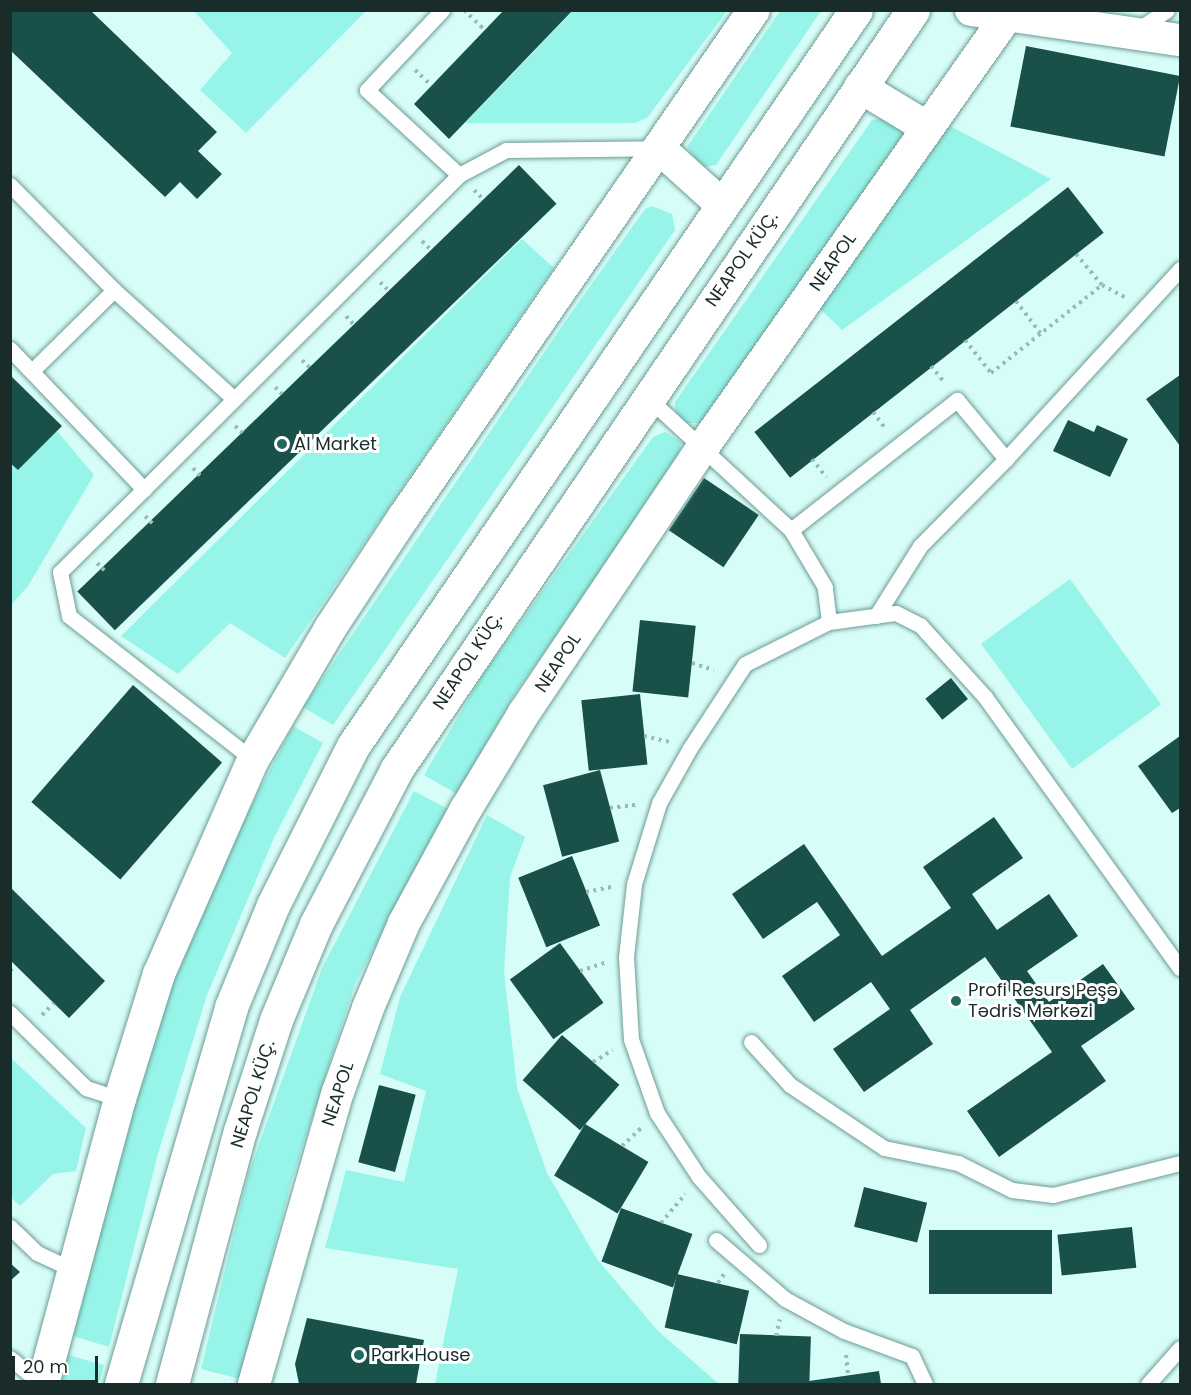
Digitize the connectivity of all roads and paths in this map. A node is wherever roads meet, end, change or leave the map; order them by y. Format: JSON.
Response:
{"nodes":[{"id":1,"x":442,"y":10,"type":"edge"},
{"id":2,"x":464,"y":10,"type":"edge"},
{"id":3,"x":754,"y":10,"type":"edge"},
{"id":4,"x":856,"y":10,"type":"edge"},
{"id":5,"x":913,"y":10,"type":"edge"},
{"id":6,"x":971,"y":10,"type":"edge"},
{"id":7,"x":1167,"y":10,"type":"edge"},
{"id":8,"x":1010,"y":13,"type":"edge"},
{"id":9,"x":485,"y":30,"type":"dead end"},
{"id":10,"x":1136,"y":31,"type":"junction"},
{"id":11,"x":1180,"y":40,"type":"edge"},
{"id":12,"x":860,"y":87,"type":"junction"},
{"id":13,"x":928,"y":128,"type":"junction"},
{"id":14,"x":658,"y":148,"type":"junction"},
{"id":15,"x":459,"y":176,"type":"junction"},
{"id":16,"x":10,"y":185,"type":"edge"},
{"id":17,"x":722,"y":205,"type":"junction"},
{"id":18,"x":1076,"y":254,"type":"dead end"},
{"id":19,"x":1180,"y":270,"type":"edge"},
{"id":20,"x":1102,"y":285,"type":"junction"},
{"id":21,"x":114,"y":290,"type":"junction"},
{"id":22,"x":1016,"y":301,"type":"dead end"},
{"id":23,"x":1146,"y":307,"type":"junction"},
{"id":24,"x":1041,"y":334,"type":"junction"},
{"id":25,"x":965,"y":340,"type":"dead end"},
{"id":26,"x":10,"y":349,"type":"edge"},
{"id":27,"x":32,"y":371,"type":"junction"},
{"id":28,"x":647,"y":397,"type":"junction"},
{"id":29,"x":234,"y":399,"type":"junction"},
{"id":30,"x":700,"y":450,"type":"junction"},
{"id":31,"x":1006,"y":459,"type":"junction"},
{"id":32,"x":144,"y":489,"type":"junction"},
{"id":33,"x":791,"y":530,"type":"junction"},
{"id":34,"x":876,"y":616,"type":"junction"},
{"id":35,"x":829,"y":622,"type":"junction"},
{"id":36,"x":253,"y":760,"type":"junction"},
{"id":37,"x":16,"y":965,"type":"dead end"},
{"id":38,"x":1180,"y":968,"type":"edge"},
{"id":39,"x":10,"y":971,"type":"edge"},
{"id":40,"x":10,"y":1013,"type":"edge"},
{"id":41,"x":752,"y":1041,"type":"dead end"},
{"id":42,"x":120,"y":1099,"type":"junction"},
{"id":43,"x":1180,"y":1163,"type":"edge"},
{"id":44,"x":699,"y":1177,"type":"junction"},
{"id":45,"x":661,"y":1223,"type":"dead end"},
{"id":46,"x":10,"y":1227,"type":"edge"},
{"id":47,"x":716,"y":1240,"type":"dead end"},
{"id":48,"x":759,"y":1245,"type":"dead end"},
{"id":49,"x":72,"y":1269,"type":"junction"},
{"id":50,"x":1180,"y":1348,"type":"edge"},
{"id":51,"x":10,"y":1358,"type":"edge"},
{"id":52,"x":42,"y":1384,"type":"edge"},
{"id":53,"x":121,"y":1384,"type":"edge"},
{"id":54,"x":172,"y":1384,"type":"edge"},
{"id":55,"x":254,"y":1384,"type":"edge"},
{"id":56,"x":924,"y":1384,"type":"edge"},
{"id":57,"x":1148,"y":1384,"type":"edge"}],
"edges":[{"from":1,"to":15,"type":"lane"},
{"from":2,"to":9,"type":"path"},
{"from":3,"to":14,"type":"street"},
{"from":4,"to":17,"type":"main road"},
{"from":5,"to":12,"type":"main road","name":"NEAPOL KÜÇ."},
{"from":6,"to":8,"type":"street"},
{"from":7,"to":10,"type":"lane"},
{"from":8,"to":10,"type":"street"},
{"from":8,"to":13,"type":"street","name":"NEAPOL"},
{"from":10,"to":11,"type":"street"},
{"from":12,"to":13,"type":"street"},
{"from":12,"to":28,"type":"main road","name":"NEAPOL KÜÇ."},
{"from":13,"to":30,"type":"street","name":"NEAPOL"},
{"from":14,"to":15,"type":"lane"},
{"from":14,"to":17,"type":"street"},
{"from":14,"to":36,"type":"street"},
{"from":15,"to":29,"type":"lane"},
{"from":16,"to":21,"type":"lane"},
{"from":17,"to":53,"type":"main road"},
{"from":18,"to":20,"type":"path"},
{"from":19,"to":23,"type":"lane"},
{"from":20,"to":23,"type":"path"},
{"from":20,"to":24,"type":"path"},
{"from":21,"to":27,"type":"lane"},
{"from":21,"to":29,"type":"lane"},
{"from":22,"to":24,"type":"path"},
{"from":23,"to":31,"type":"lane"},
{"from":24,"to":25,"type":"path"},
{"from":26,"to":27,"type":"lane"},
{"from":27,"to":32,"type":"lane"},
{"from":28,"to":30,"type":"lane"},
{"from":28,"to":54,"type":"main road","name":"NEAPOL KÜÇ."},
{"from":29,"to":32,"type":"lane"},
{"from":30,"to":33,"type":"lane"},
{"from":30,"to":55,"type":"street","name":"NEAPOL"},
{"from":31,"to":33,"type":"lane"},
{"from":31,"to":34,"type":"lane"},
{"from":32,"to":36,"type":"lane"},
{"from":33,"to":35,"type":"lane"},
{"from":34,"to":35,"type":"lane"},
{"from":34,"to":38,"type":"lane"},
{"from":35,"to":44,"type":"lane"},
{"from":36,"to":42,"type":"street"},
{"from":37,"to":39,"type":"path"},
{"from":40,"to":42,"type":"lane"},
{"from":41,"to":43,"type":"lane"},
{"from":42,"to":49,"type":"street"},
{"from":44,"to":45,"type":"path"},
{"from":44,"to":48,"type":"lane"},
{"from":46,"to":49,"type":"lane"},
{"from":47,"to":56,"type":"lane"},
{"from":49,"to":52,"type":"street"},
{"from":50,"to":57,"type":"lane"},
{"from":51,"to":52,"type":"lane"}]}
